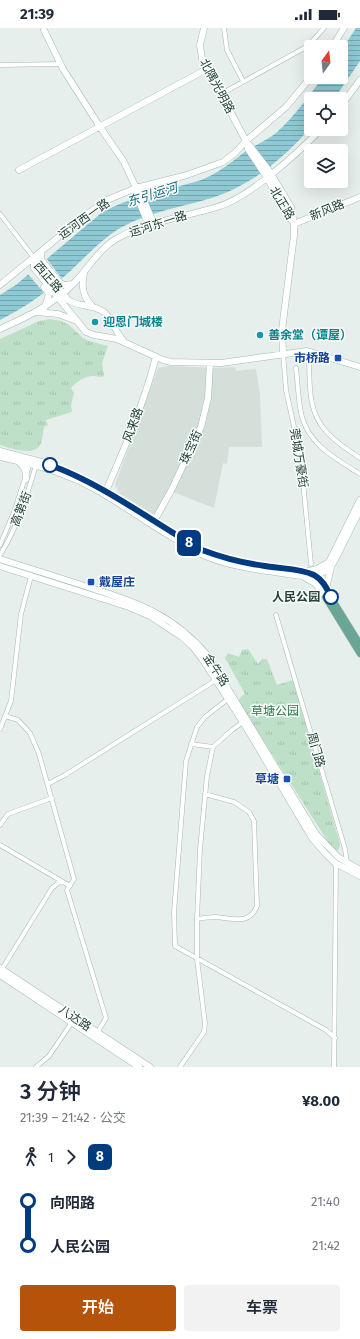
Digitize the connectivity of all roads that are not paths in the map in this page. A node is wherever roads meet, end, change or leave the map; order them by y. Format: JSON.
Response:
{"nodes":[{"id":1,"x":204,"y":28,"type":"edge"},
{"id":2,"x":224,"y":28,"type":"edge"},
{"id":3,"x":324,"y":28,"type":"edge"},
{"id":4,"x":344,"y":28,"type":"edge"},
{"id":5,"x":44,"y":30,"type":"dead end"},
{"id":6,"x":336,"y":40,"type":"edge"},
{"id":7,"x":60,"y":64,"type":"junction"},
{"id":8,"x":0,"y":65,"type":"edge"},
{"id":9,"x":207,"y":69,"type":"junction"},
{"id":10,"x":360,"y":80,"type":"edge"},
{"id":11,"x":244,"y":81,"type":"junction"},
{"id":12,"x":305,"y":84,"type":"edge"},
{"id":13,"x":221,"y":94,"type":"junction"},
{"id":14,"x":348,"y":96,"type":"edge"},
{"id":15,"x":100,"y":127,"type":"junction"},
{"id":16,"x":255,"y":134,"type":"junction"},
{"id":17,"x":313,"y":136,"type":"edge"},
{"id":18,"x":246,"y":141,"type":"junction"},
{"id":19,"x":250,"y":148,"type":"junction"},
{"id":20,"x":237,"y":151,"type":"junction"},
{"id":21,"x":19,"y":170,"type":"dead end"},
{"id":22,"x":266,"y":174,"type":"junction"},
{"id":23,"x":136,"y":189,"type":"junction"},
{"id":24,"x":360,"y":197,"type":"edge"},
{"id":25,"x":0,"y":214,"type":"edge"},
{"id":26,"x":294,"y":224,"type":"junction"},
{"id":27,"x":151,"y":225,"type":"junction"},
{"id":28,"x":42,"y":251,"type":"junction"},
{"id":29,"x":34,"y":258,"type":"junction"},
{"id":30,"x":36,"y":265,"type":"junction"},
{"id":31,"x":22,"y":268,"type":"junction"},
{"id":32,"x":85,"y":272,"type":"junction"},
{"id":33,"x":73,"y":284,"type":"junction"},
{"id":34,"x":0,"y":285,"type":"edge"},
{"id":35,"x":54,"y":288,"type":"junction"},
{"id":36,"x":60,"y":295,"type":"junction"},
{"id":37,"x":45,"y":307,"type":"junction"},
{"id":38,"x":94,"y":308,"type":"junction"},
{"id":39,"x":35,"y":312,"type":"junction"},
{"id":40,"x":75,"y":320,"type":"junction"},
{"id":41,"x":0,"y":329,"type":"edge"},
{"id":42,"x":124,"y":342,"type":"junction"},
{"id":43,"x":309,"y":351,"type":"junction"},
{"id":44,"x":283,"y":353,"type":"junction"},
{"id":45,"x":156,"y":357,"type":"junction"},
{"id":46,"x":210,"y":363,"type":"junction"},
{"id":47,"x":360,"y":367,"type":"edge"},
{"id":48,"x":296,"y":368,"type":"dead end"},
{"id":49,"x":0,"y":451,"type":"edge"},
{"id":50,"x":0,"y":457,"type":"edge"},
{"id":51,"x":360,"y":458,"type":"edge"},
{"id":52,"x":22,"y":460,"type":"junction"},
{"id":53,"x":33,"y":463,"type":"junction"},
{"id":54,"x":360,"y":474,"type":"edge"},
{"id":55,"x":26,"y":479,"type":"junction"},
{"id":56,"x":106,"y":491,"type":"junction"},
{"id":57,"x":360,"y":500,"type":"edge"},
{"id":58,"x":360,"y":510,"type":"edge"},
{"id":59,"x":153,"y":523,"type":"junction"},
{"id":60,"x":0,"y":545,"type":"edge"},
{"id":61,"x":339,"y":547,"type":"junction"},
{"id":62,"x":338,"y":554,"type":"junction"},
{"id":63,"x":0,"y":555,"type":"edge"},
{"id":64,"x":0,"y":559,"type":"edge"},
{"id":65,"x":311,"y":564,"type":"dead end"},
{"id":66,"x":332,"y":565,"type":"junction"},
{"id":67,"x":0,"y":566,"type":"edge"},
{"id":68,"x":303,"y":574,"type":"junction"},
{"id":69,"x":31,"y":576,"type":"junction"},
{"id":70,"x":315,"y":576,"type":"junction"},
{"id":71,"x":326,"y":588,"type":"junction"},
{"id":72,"x":328,"y":598,"type":"junction"},
{"id":73,"x":334,"y":607,"type":"junction"},
{"id":74,"x":276,"y":615,"type":"dead end"},
{"id":75,"x":360,"y":644,"type":"edge"},
{"id":76,"x":360,"y":654,"type":"edge"},
{"id":77,"x":216,"y":680,"type":"junction"},
{"id":78,"x":228,"y":699,"type":"junction"},
{"id":79,"x":5,"y":716,"type":"junction"},
{"id":80,"x":243,"y":722,"type":"junction"},
{"id":81,"x":0,"y":730,"type":"edge"},
{"id":82,"x":191,"y":744,"type":"junction"},
{"id":83,"x":213,"y":747,"type":"junction"},
{"id":84,"x":48,"y":784,"type":"junction"},
{"id":85,"x":205,"y":794,"type":"junction"},
{"id":86,"x":52,"y":798,"type":"junction"},
{"id":87,"x":0,"y":825,"type":"edge"},
{"id":88,"x":0,"y":845,"type":"edge"},
{"id":89,"x":337,"y":860,"type":"junction"},
{"id":90,"x":347,"y":863,"type":"junction"},
{"id":91,"x":360,"y":870,"type":"edge"},
{"id":92,"x":360,"y":876,"type":"edge"},
{"id":93,"x":62,"y":882,"type":"junction"},
{"id":94,"x":70,"y":886,"type":"junction"},
{"id":95,"x":197,"y":919,"type":"junction"},
{"id":96,"x":197,"y":958,"type":"junction"},
{"id":97,"x":1,"y":971,"type":"edge"},
{"id":98,"x":72,"y":1022,"type":"junction"},
{"id":99,"x":97,"y":1033,"type":"junction"},
{"id":100,"x":335,"y":1038,"type":"junction"},
{"id":101,"x":36,"y":1067,"type":"edge"},
{"id":102,"x":139,"y":1067,"type":"edge"},
{"id":103,"x":150,"y":1067,"type":"edge"},
{"id":104,"x":180,"y":1067,"type":"edge"},
{"id":105,"x":334,"y":1067,"type":"edge"}],
"edges":[{"from":1,"to":9,"type":"main road","name":"北隅光明路"},
{"from":2,"to":11,"type":"street"},
{"from":3,"to":11,"type":"street"},
{"from":4,"to":6,"type":"main road"},
{"from":5,"to":7,"type":"main road"},
{"from":7,"to":8,"type":"street"},
{"from":7,"to":15,"type":"main road"},
{"from":9,"to":13,"type":"main road","name":"北隅光明路"},
{"from":9,"to":15,"type":"main road"},
{"from":10,"to":14,"type":"main road"},
{"from":11,"to":13,"type":"street"},
{"from":12,"to":16,"type":"main road","name":"运河西一路"},
{"from":13,"to":18,"type":"main road","name":"北隅光明路"},
{"from":15,"to":21,"type":"main road"},
{"from":15,"to":23,"type":"main road"},
{"from":16,"to":18,"type":"main road","name":"运河西一路"},
{"from":16,"to":19,"type":"main road"},
{"from":17,"to":22,"type":"main road","name":"运河东一路"},
{"from":18,"to":19,"type":"main road","name":"北正路"},
{"from":18,"to":20,"type":"main road","name":"运河西一路"},
{"from":19,"to":20,"type":"main road"},
{"from":19,"to":22,"type":"main road","name":"北正路"},
{"from":20,"to":23,"type":"main road","name":"运河西一路"},
{"from":22,"to":26,"type":"main road","name":"北正路"},
{"from":22,"to":27,"type":"main road","name":"运河东一路"},
{"from":23,"to":27,"type":"main road"},
{"from":23,"to":28,"type":"main road","name":"运河西一路"},
{"from":24,"to":26,"type":"main road","name":"新风路"},
{"from":25,"to":29,"type":"street"},
{"from":26,"to":44,"type":"main road","name":"北正路"},
{"from":27,"to":32,"type":"main road","name":"运河东一路"},
{"from":28,"to":29,"type":"main road","name":"运河西一路"},
{"from":28,"to":30,"type":"main road"},
{"from":29,"to":30,"type":"main road","name":"西正路"},
{"from":29,"to":31,"type":"main road","name":"运河西一路"},
{"from":30,"to":31,"type":"main road"},
{"from":30,"to":35,"type":"main road","name":"西正路"},
{"from":30,"to":35,"type":"main road"},
{"from":31,"to":34,"type":"main road","name":"运河西一路"},
{"from":32,"to":33,"type":"main road","name":"运河东一路"},
{"from":32,"to":38,"type":"main road"},
{"from":33,"to":35,"type":"main road"},
{"from":33,"to":36,"type":"main road","name":"运河东一路"},
{"from":35,"to":36,"type":"main road","name":"西正路"},
{"from":35,"to":37,"type":"main road"},
{"from":36,"to":37,"type":"main road","name":"运河东一路"},
{"from":36,"to":38,"type":"main road","name":"西正路"},
{"from":36,"to":40,"type":"main road","name":"西正路"},
{"from":37,"to":39,"type":"main road","name":"运河东一路"},
{"from":38,"to":42,"type":"main road","name":"西正路"},
{"from":39,"to":40,"type":"main road"},
{"from":39,"to":41,"type":"main road","name":"运河东一路"},
{"from":40,"to":42,"type":"main road","name":"西正路"},
{"from":42,"to":45,"type":"main road","name":"西正路"},
{"from":43,"to":44,"type":"main road","name":"西正路"},
{"from":43,"to":47,"type":"main road","name":"西正路"},
{"from":43,"to":51,"type":"street"},
{"from":44,"to":46,"type":"main road","name":"西正路"},
{"from":44,"to":65,"type":"street","name":"莞城万豪街"},
{"from":45,"to":46,"type":"main road","name":"西正路"},
{"from":45,"to":56,"type":"main road","name":"风来路"},
{"from":46,"to":59,"type":"main road","name":"珠宝街"},
{"from":48,"to":54,"type":"street"},
{"from":49,"to":52,"type":"main road"},
{"from":50,"to":52,"type":"main road"},
{"from":52,"to":53,"type":"main road"},
{"from":52,"to":55,"type":"main road"},
{"from":53,"to":55,"type":"street","name":"高第街"},
{"from":53,"to":56,"type":"main road"},
{"from":53,"to":59,"type":"main road"},
{"from":53,"to":63,"type":"street","name":"高第街"},
{"from":55,"to":60,"type":"street","name":"高第街"},
{"from":56,"to":59,"type":"main road"},
{"from":57,"to":61,"type":"main road"},
{"from":58,"to":61,"type":"main road"},
{"from":59,"to":68,"type":"main road"},
{"from":61,"to":62,"type":"main road"},
{"from":61,"to":66,"type":"main road"},
{"from":61,"to":68,"type":"main road"},
{"from":62,"to":66,"type":"main road"},
{"from":62,"to":72,"type":"main road"},
{"from":64,"to":89,"type":"main road","name":"金牛路"},
{"from":66,"to":70,"type":"main road"},
{"from":66,"to":71,"type":"main road"},
{"from":67,"to":69,"type":"main road"},
{"from":68,"to":70,"type":"main road"},
{"from":68,"to":72,"type":"main road"},
{"from":69,"to":77,"type":"main road"},
{"from":69,"to":79,"type":"street"},
{"from":70,"to":71,"type":"main road"},
{"from":71,"to":72,"type":"main road"},
{"from":72,"to":73,"type":"main road"},
{"from":73,"to":75,"type":"main road"},
{"from":73,"to":76,"type":"main road"},
{"from":74,"to":90,"type":"street","name":"周门路"},
{"from":77,"to":78,"type":"main road"},
{"from":77,"to":84,"type":"street"},
{"from":78,"to":80,"type":"main road"},
{"from":78,"to":82,"type":"street"},
{"from":79,"to":81,"type":"street"},
{"from":79,"to":84,"type":"street"},
{"from":80,"to":83,"type":"street"},
{"from":80,"to":89,"type":"main road"},
{"from":82,"to":83,"type":"street"},
{"from":82,"to":96,"type":"street"},
{"from":83,"to":85,"type":"street"},
{"from":84,"to":86,"type":"street"},
{"from":85,"to":95,"type":"street"},
{"from":85,"to":95,"type":"street"},
{"from":86,"to":87,"type":"street"},
{"from":86,"to":94,"type":"street"},
{"from":88,"to":93,"type":"street"},
{"from":89,"to":90,"type":"main road","name":"金牛路"},
{"from":89,"to":92,"type":"main road"},
{"from":89,"to":100,"type":"street"},
{"from":90,"to":91,"type":"main road","name":"金牛路"},
{"from":93,"to":94,"type":"street"},
{"from":93,"to":97,"type":"street"},
{"from":94,"to":99,"type":"street"},
{"from":95,"to":96,"type":"street"},
{"from":96,"to":100,"type":"street"},
{"from":96,"to":104,"type":"street"},
{"from":97,"to":98,"type":"main road","name":"八达路"},
{"from":97,"to":99,"type":"main road","name":"八达路"},
{"from":98,"to":101,"type":"street"},
{"from":98,"to":102,"type":"main road","name":"八达路"},
{"from":99,"to":103,"type":"main road","name":"八达路"},
{"from":100,"to":105,"type":"street"}]}
